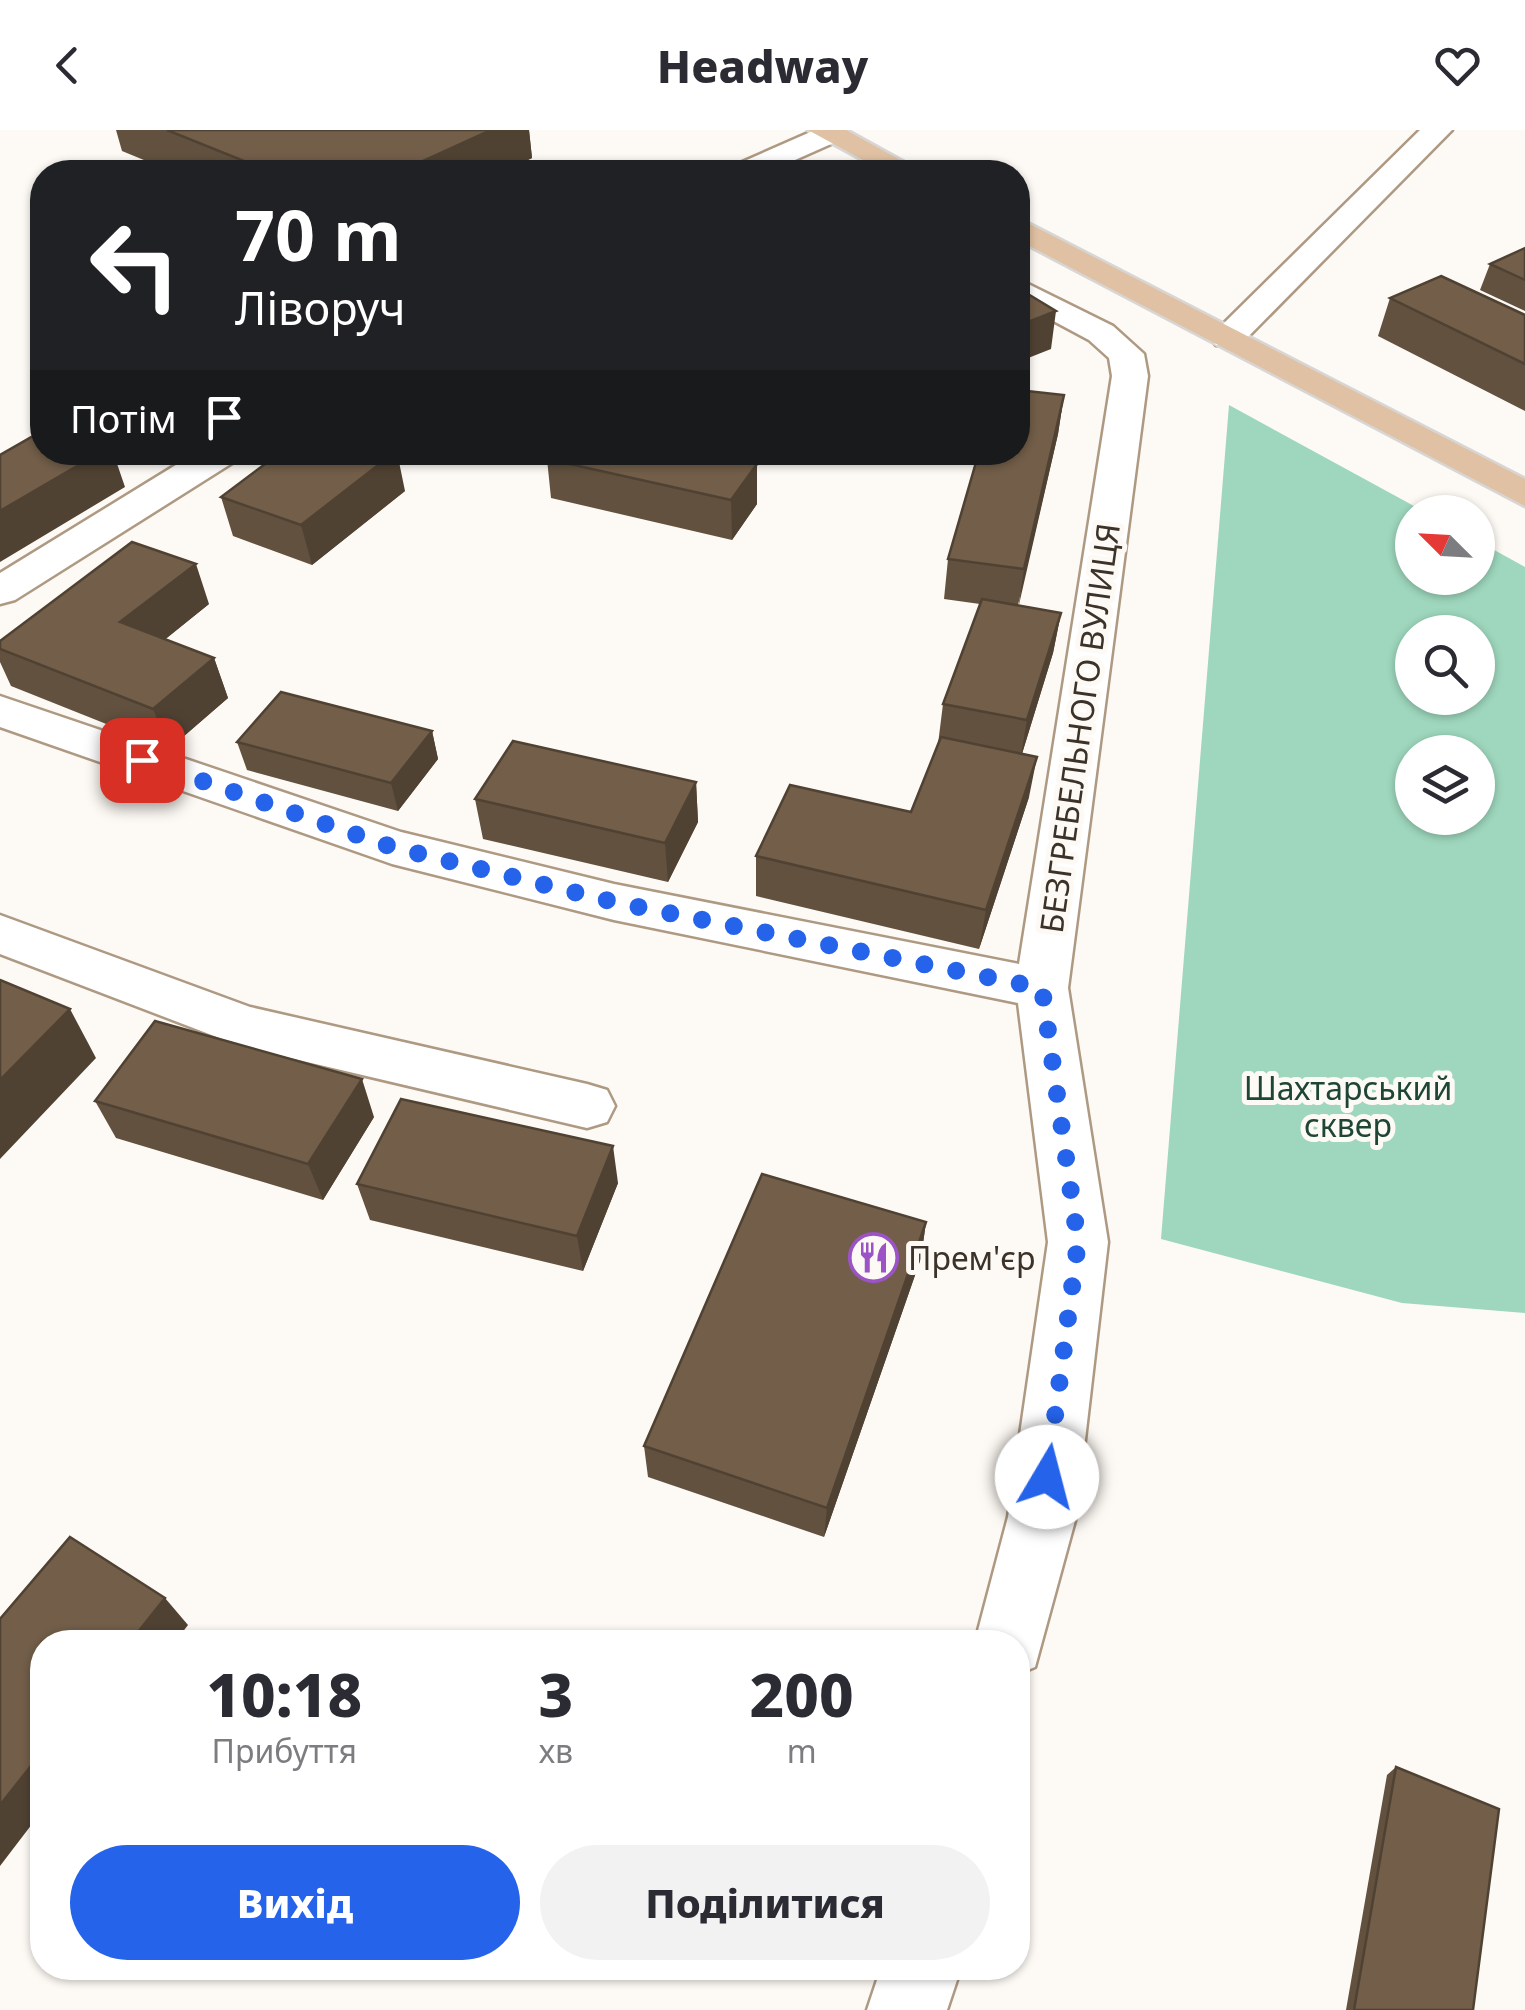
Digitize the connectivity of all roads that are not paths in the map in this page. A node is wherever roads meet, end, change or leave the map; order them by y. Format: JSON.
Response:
{"nodes":[{"id":1,"x":1437,"y":130,"type":"edge"},
{"id":2,"x":826,"y":132,"type":"edge"},
{"id":3,"x":740,"y":139,"type":"dead end"},
{"id":4,"x":771,"y":158,"type":"junction"},
{"id":5,"x":767,"y":160,"type":"edge"},
{"id":6,"x":775,"y":160,"type":"edge"},
{"id":7,"x":882,"y":160,"type":"edge"},
{"id":8,"x":1030,"y":234,"type":"edge"},
{"id":9,"x":1030,"y":294,"type":"edge"},
{"id":10,"x":1228,"y":338,"type":"junction"},
{"id":11,"x":203,"y":465,"type":"edge"},
{"id":12,"x":1525,"y":494,"type":"edge"},
{"id":13,"x":0,"y":590,"type":"edge"},
{"id":14,"x":0,"y":711,"type":"edge"},
{"id":15,"x":0,"y":934,"type":"edge"},
{"id":16,"x":1042,"y":988,"type":"junction"},
{"id":17,"x":587,"y":1106,"type":"dead end"},
{"id":18,"x":1013,"y":1630,"type":"edge"},
{"id":19,"x":918,"y":1980,"type":"edge"},
{"id":20,"x":907,"y":2010,"type":"edge"}],
"edges":[{"from":1,"to":10,"type":"street"},
{"from":2,"to":4,"type":"street"},
{"from":2,"to":7,"type":"main road"},
{"from":3,"to":4,"type":"street"},
{"from":4,"to":5,"type":"street"},
{"from":4,"to":6,"type":"street"},
{"from":8,"to":10,"type":"main road"},
{"from":9,"to":16,"type":"street","name":"БЕЗГРЕБЕЛЬНОГО ВУЛИЦЯ"},
{"from":10,"to":12,"type":"main road"},
{"from":11,"to":13,"type":"street"},
{"from":14,"to":16,"type":"street"},
{"from":15,"to":17,"type":"street"},
{"from":16,"to":18,"type":"street","name":"БЕЗГРЕБЕЛЬНОГО ВУЛИЦЯ"},
{"from":19,"to":20,"type":"street"}]}
